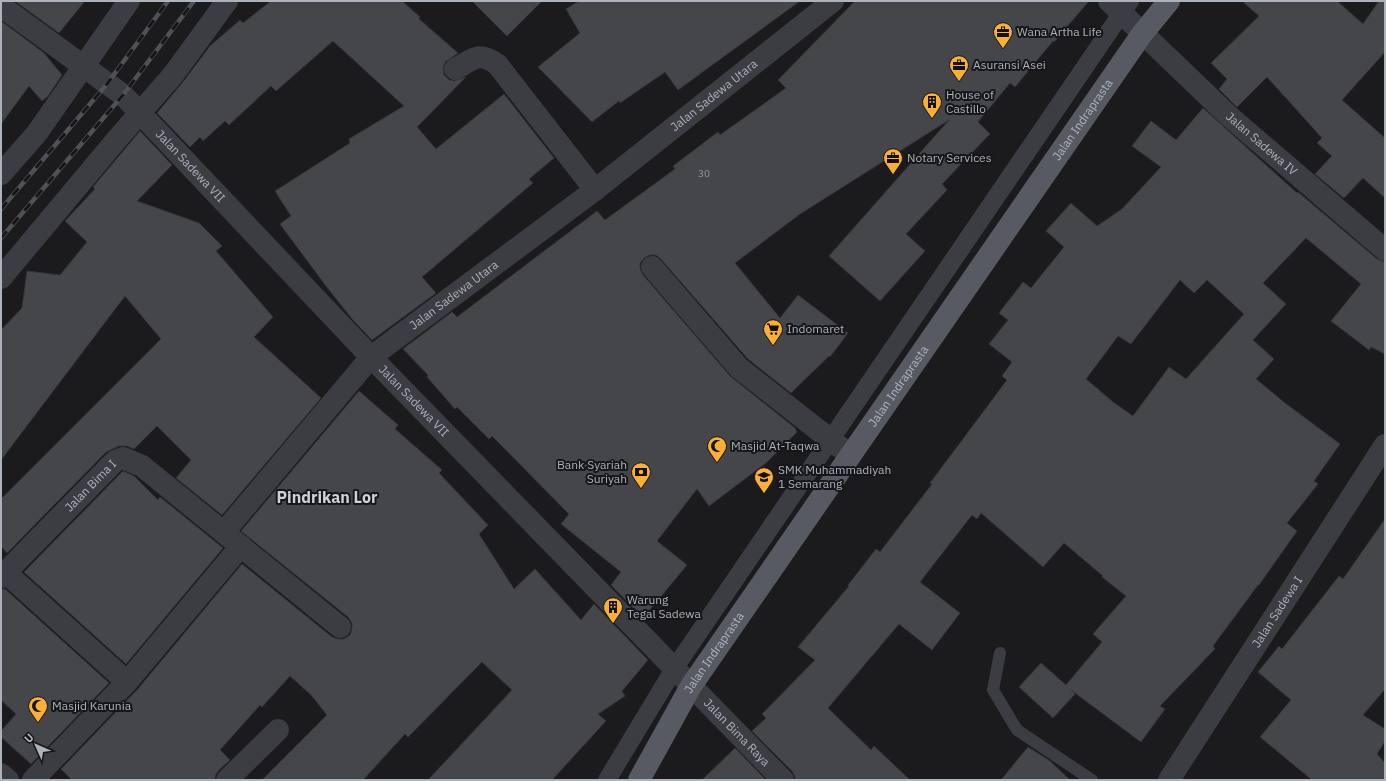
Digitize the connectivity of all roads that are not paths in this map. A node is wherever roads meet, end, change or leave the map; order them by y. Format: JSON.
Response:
{"nodes":[{"id":1,"x":129,"y":1,"type":"edge"},
{"id":2,"x":227,"y":1,"type":"edge"},
{"id":3,"x":834,"y":1,"type":"edge"},
{"id":4,"x":1169,"y":1,"type":"edge"},
{"id":5,"x":1120,"y":5,"type":"edge"},
{"id":6,"x":1,"y":6,"type":"edge"},
{"id":7,"x":1142,"y":34,"type":"junction"},
{"id":8,"x":83,"y":65,"type":"junction"},
{"id":9,"x":455,"y":69,"type":"dead end"},
{"id":10,"x":134,"y":107,"type":"junction"},
{"id":11,"x":1,"y":174,"type":"edge"},
{"id":12,"x":595,"y":190,"type":"junction"},
{"id":13,"x":1385,"y":250,"type":"edge"},
{"id":14,"x":652,"y":267,"type":"dead end"},
{"id":15,"x":1,"y":278,"type":"edge"},
{"id":16,"x":371,"y":357,"type":"junction"},
{"id":17,"x":1385,"y":445,"type":"edge"},
{"id":18,"x":850,"y":455,"type":"junction"},
{"id":19,"x":233,"y":539,"type":"junction"},
{"id":20,"x":3,"y":575,"type":"edge"},
{"id":21,"x":340,"y":627,"type":"dead end"},
{"id":22,"x":1000,"y":653,"type":"dead end"},
{"id":23,"x":674,"y":669,"type":"junction"},
{"id":24,"x":127,"y":682,"type":"junction"},
{"id":25,"x":691,"y":686,"type":"junction"},
{"id":26,"x":278,"y":730,"type":"dead end"},
{"id":27,"x":1,"y":774,"type":"edge"},
{"id":28,"x":8,"y":780,"type":"edge"},
{"id":29,"x":33,"y":780,"type":"edge"},
{"id":30,"x":227,"y":780,"type":"edge"},
{"id":31,"x":607,"y":780,"type":"edge"},
{"id":32,"x":639,"y":780,"type":"edge"},
{"id":33,"x":783,"y":780,"type":"edge"},
{"id":34,"x":1092,"y":780,"type":"edge"},
{"id":35,"x":1169,"y":780,"type":"edge"}],
"edges":[{"from":1,"to":8,"type":"street"},
{"from":2,"to":10,"type":"street"},
{"from":3,"to":12,"type":"street","name":"Jalan Sadewa Utara"},
{"from":4,"to":7,"type":"main road","name":"Jalan Indraprasta"},
{"from":5,"to":7,"type":"street","name":"Jalan Sadewa IV"},
{"from":5,"to":23,"type":"street"},
{"from":6,"to":8,"type":"street","name":"Jalan Sadewa VII"},
{"from":7,"to":13,"type":"street","name":"Jalan Sadewa IV"},
{"from":7,"to":18,"type":"main road","name":"Jalan Indraprasta"},
{"from":8,"to":10,"type":"street","name":"Jalan Sadewa VII"},
{"from":8,"to":11,"type":"street"},
{"from":9,"to":12,"type":"street"},
{"from":10,"to":15,"type":"street"},
{"from":10,"to":16,"type":"street","name":"Jalan Sadewa VII"},
{"from":12,"to":16,"type":"street","name":"Jalan Sadewa Utara"},
{"from":14,"to":18,"type":"street"},
{"from":16,"to":19,"type":"street"},
{"from":16,"to":23,"type":"street","name":"Jalan Sadewa VII"},
{"from":17,"to":35,"type":"street","name":"Jalan Sadewa I"},
{"from":18,"to":25,"type":"main road","name":"Jalan Indraprasta"},
{"from":19,"to":20,"type":"street","name":"Jalan Bima I"},
{"from":19,"to":21,"type":"street","name":"Jalan Bima I"},
{"from":19,"to":24,"type":"street"},
{"from":20,"to":24,"type":"street","name":"Jalan Bima I"},
{"from":22,"to":34,"type":"lane"},
{"from":23,"to":25,"type":"street","name":"Jalan Sadewa VII"},
{"from":23,"to":31,"type":"street"},
{"from":24,"to":29,"type":"street"},
{"from":25,"to":32,"type":"main road","name":"Jalan Indraprasta"},
{"from":25,"to":33,"type":"street","name":"Jalan Bima Raya"},
{"from":26,"to":30,"type":"street"},
{"from":27,"to":28,"type":"street"}]}
